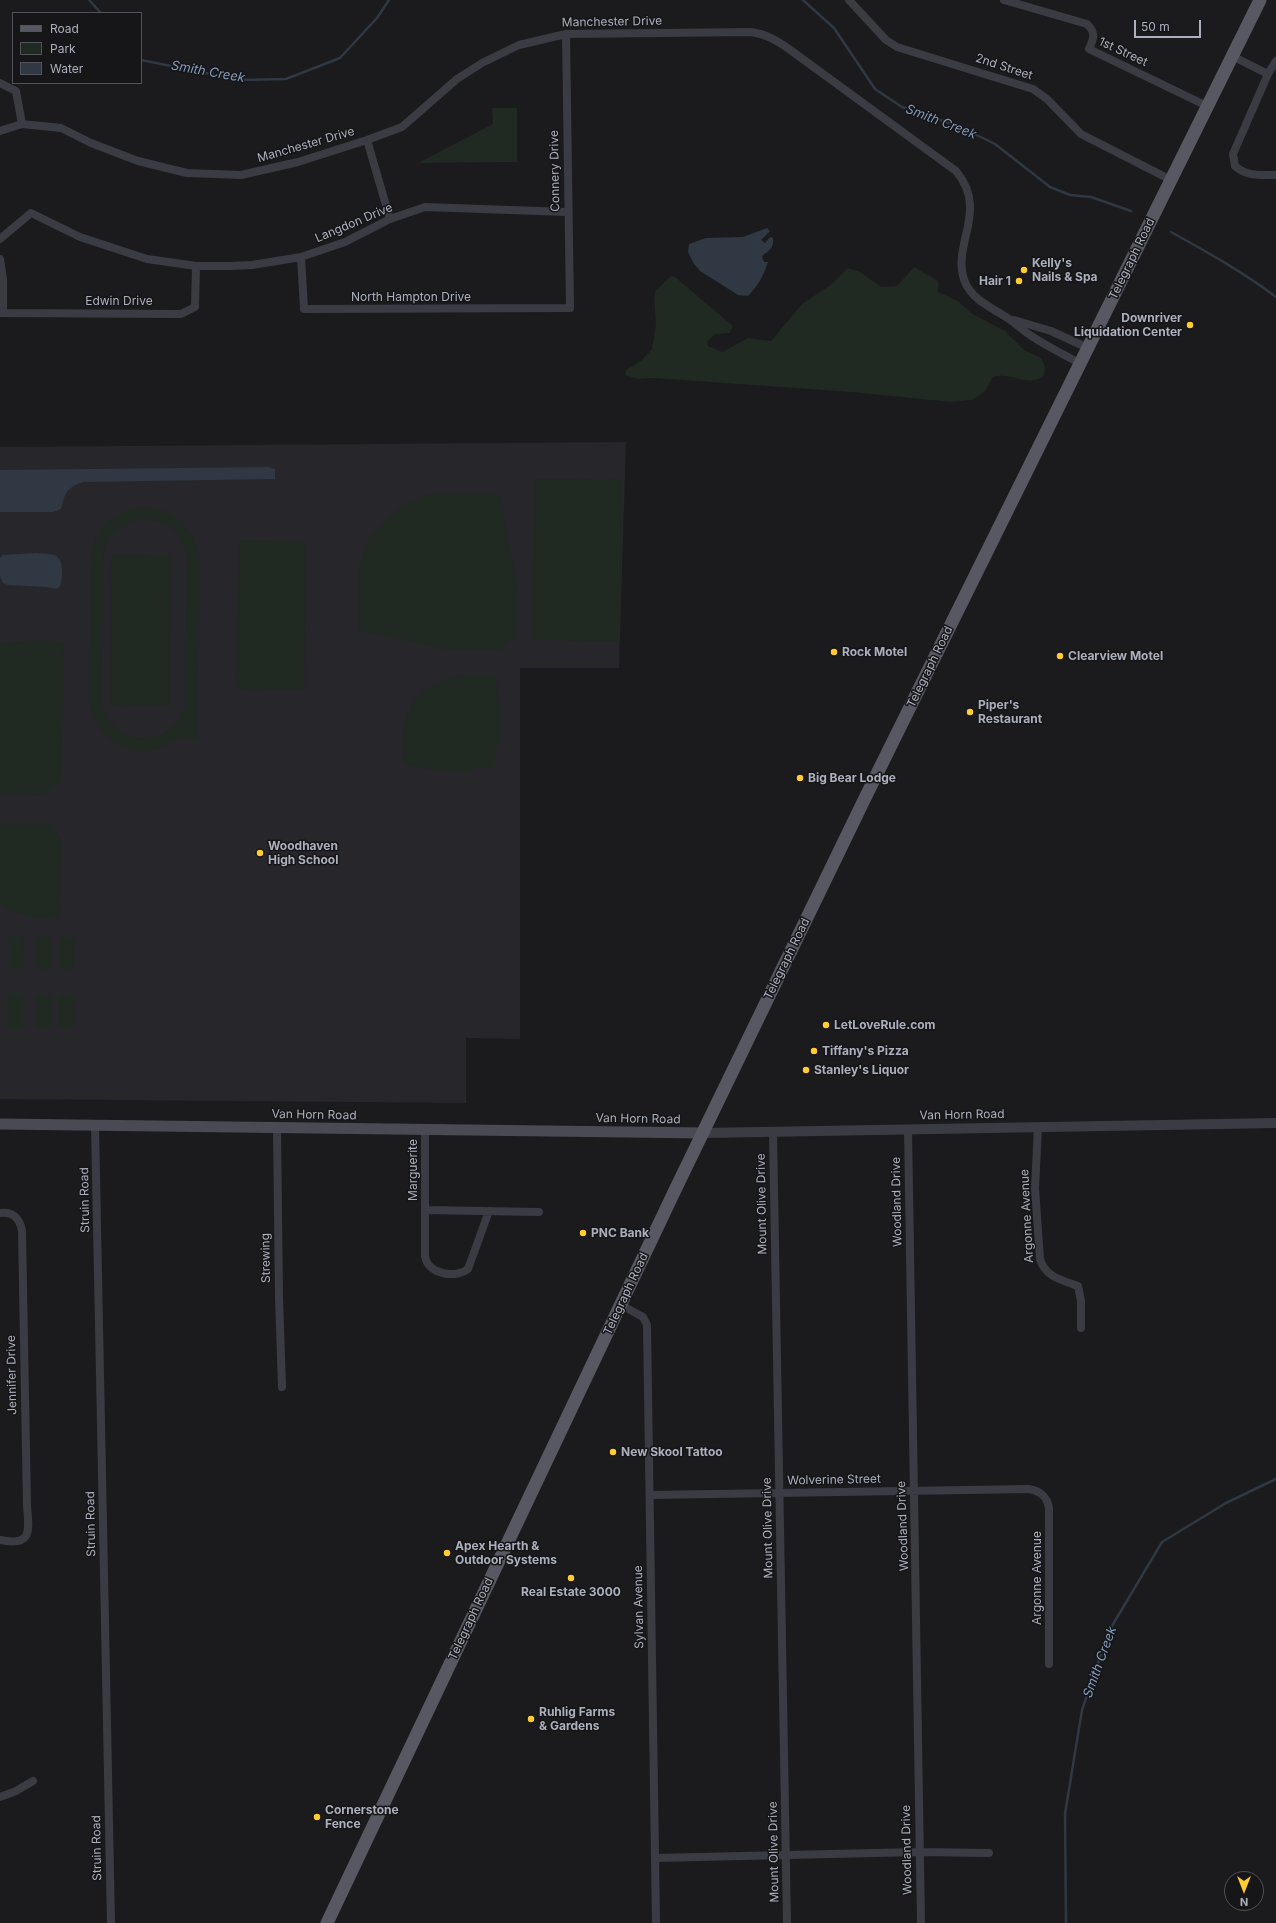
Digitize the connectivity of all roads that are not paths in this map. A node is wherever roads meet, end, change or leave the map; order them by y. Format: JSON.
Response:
{"nodes":[{"id":1,"x":849,"y":0,"type":"edge"},
{"id":2,"x":1004,"y":0,"type":"edge"},
{"id":3,"x":1260,"y":0,"type":"edge"},
{"id":4,"x":566,"y":34,"type":"junction"},
{"id":5,"x":1232,"y":56,"type":"junction"},
{"id":6,"x":1276,"y":61,"type":"edge"},
{"id":7,"x":1268,"y":74,"type":"junction"},
{"id":8,"x":0,"y":83,"type":"edge"},
{"id":9,"x":1207,"y":106,"type":"junction"},
{"id":10,"x":22,"y":124,"type":"junction"},
{"id":11,"x":0,"y":131,"type":"edge"},
{"id":12,"x":367,"y":140,"type":"junction"},
{"id":13,"x":1276,"y":175,"type":"edge"},
{"id":14,"x":1171,"y":180,"type":"junction"},
{"id":15,"x":567,"y":212,"type":"junction"},
{"id":16,"x":390,"y":219,"type":"junction"},
{"id":17,"x":0,"y":239,"type":"edge"},
{"id":18,"x":301,"y":258,"type":"junction"},
{"id":19,"x":0,"y":259,"type":"edge"},
{"id":20,"x":196,"y":266,"type":"junction"},
{"id":21,"x":570,"y":308,"type":"joint"},
{"id":22,"x":2,"y":313,"type":"edge"},
{"id":23,"x":1009,"y":319,"type":"junction"},
{"id":24,"x":1088,"y":348,"type":"junction"},
{"id":25,"x":1081,"y":364,"type":"junction"},
{"id":26,"x":1276,"y":1123,"type":"edge"},
{"id":27,"x":0,"y":1124,"type":"edge"},
{"id":28,"x":95,"y":1125,"type":"junction"},
{"id":29,"x":1038,"y":1127,"type":"junction"},
{"id":30,"x":277,"y":1128,"type":"junction"},
{"id":31,"x":908,"y":1129,"type":"junction"},
{"id":32,"x":426,"y":1130,"type":"junction"},
{"id":33,"x":773,"y":1132,"type":"junction"},
{"id":34,"x":704,"y":1133,"type":"junction"},
{"id":35,"x":425,"y":1210,"type":"junction"},
{"id":36,"x":490,"y":1211,"type":"junction"},
{"id":37,"x":539,"y":1212,"type":"dead end"},
{"id":38,"x":0,"y":1213,"type":"edge"},
{"id":39,"x":621,"y":1305,"type":"junction"},
{"id":40,"x":1081,"y":1328,"type":"dead end"},
{"id":41,"x":282,"y":1387,"type":"dead end"},
{"id":42,"x":914,"y":1490,"type":"junction"},
{"id":43,"x":779,"y":1493,"type":"junction"},
{"id":44,"x":1041,"y":1493,"type":"joint"},
{"id":45,"x":650,"y":1495,"type":"junction"},
{"id":46,"x":0,"y":1540,"type":"edge"},
{"id":47,"x":1049,"y":1664,"type":"dead end"},
{"id":48,"x":33,"y":1782,"type":"dead end"},
{"id":49,"x":0,"y":1797,"type":"edge"},
{"id":50,"x":919,"y":1852,"type":"junction"},
{"id":51,"x":989,"y":1853,"type":"dead end"},
{"id":52,"x":786,"y":1856,"type":"junction"},
{"id":53,"x":654,"y":1858,"type":"junction"},
{"id":54,"x":111,"y":1923,"type":"edge"},
{"id":55,"x":327,"y":1923,"type":"edge"},
{"id":56,"x":656,"y":1923,"type":"edge"},
{"id":57,"x":787,"y":1923,"type":"edge"},
{"id":58,"x":921,"y":1923,"type":"edge"}],
"edges":[{"from":1,"to":14,"type":"street","name":"2nd Street"},
{"from":2,"to":9,"type":"street","name":"1st Street"},
{"from":3,"to":5,"type":"main road","name":"Telegraph Road"},
{"from":4,"to":12,"type":"street","name":"Manchester Drive"},
{"from":4,"to":15,"type":"street","name":"Connery Drive"},
{"from":4,"to":23,"type":"street","name":"Manchester Drive"},
{"from":5,"to":7,"type":"street"},
{"from":5,"to":9,"type":"main road","name":"Telegraph Road"},
{"from":6,"to":7,"type":"street"},
{"from":7,"to":13,"type":"street"},
{"from":8,"to":10,"type":"street"},
{"from":9,"to":14,"type":"main road","name":"Telegraph Road"},
{"from":10,"to":11,"type":"street","name":"Manchester Drive"},
{"from":10,"to":12,"type":"street","name":"Manchester Drive"},
{"from":12,"to":16,"type":"street"},
{"from":14,"to":24,"type":"main road","name":"Telegraph Road"},
{"from":15,"to":16,"type":"street","name":"Langdon Drive"},
{"from":15,"to":21,"type":"street","name":"Connery Drive"},
{"from":16,"to":18,"type":"street","name":"Langdon Drive"},
{"from":17,"to":20,"type":"street","name":"Langdon Drive"},
{"from":18,"to":20,"type":"street","name":"Langdon Drive"},
{"from":18,"to":21,"type":"street","name":"North Hampton Drive"},
{"from":19,"to":22,"type":"street"},
{"from":20,"to":22,"type":"street","name":"Edwin Drive"},
{"from":23,"to":24,"type":"street","name":"Manchester Drive"},
{"from":23,"to":25,"type":"street","name":"Manchester Drive"},
{"from":24,"to":25,"type":"main road","name":"Telegraph Road"},
{"from":25,"to":34,"type":"main road","name":"Telegraph Road"},
{"from":26,"to":29,"type":"street","name":"Van Horn Road"},
{"from":27,"to":28,"type":"main road","name":"Van Horn Road"},
{"from":28,"to":30,"type":"main road","name":"Van Horn Road"},
{"from":28,"to":54,"type":"street","name":"Struin Road"},
{"from":29,"to":31,"type":"street","name":"Van Horn Road"},
{"from":29,"to":40,"type":"street","name":"Argonne Avenue"},
{"from":30,"to":32,"type":"main road","name":"Van Horn Road"},
{"from":30,"to":41,"type":"street","name":"Strewing"},
{"from":31,"to":33,"type":"street","name":"Van Horn Road"},
{"from":31,"to":42,"type":"street","name":"Woodland Drive"},
{"from":32,"to":34,"type":"main road","name":"Van Horn Road"},
{"from":32,"to":35,"type":"street","name":"Marguerite"},
{"from":33,"to":34,"type":"street","name":"Van Horn Road"},
{"from":33,"to":43,"type":"street","name":"Mount Olive Drive"},
{"from":34,"to":39,"type":"main road","name":"Telegraph Road"},
{"from":35,"to":36,"type":"street","name":"Marguerite"},
{"from":35,"to":36,"type":"street","name":"Marguerite"},
{"from":36,"to":37,"type":"street","name":"Marguerite"},
{"from":38,"to":46,"type":"street","name":"Jennifer Drive"},
{"from":39,"to":45,"type":"street","name":"Sylvan Avenue"},
{"from":39,"to":55,"type":"main road","name":"Telegraph Road"},
{"from":42,"to":43,"type":"street","name":"Wolverine Street"},
{"from":42,"to":44,"type":"street","name":"Wolverine Street"},
{"from":42,"to":50,"type":"street","name":"Woodland Drive"},
{"from":43,"to":45,"type":"street","name":"Wolverine Street"},
{"from":43,"to":52,"type":"street","name":"Mount Olive Drive"},
{"from":44,"to":47,"type":"street","name":"Argonne Avenue"},
{"from":45,"to":53,"type":"street","name":"Sylvan Avenue"},
{"from":48,"to":49,"type":"street"},
{"from":50,"to":51,"type":"street"},
{"from":50,"to":52,"type":"street"},
{"from":50,"to":58,"type":"street","name":"Woodland Drive"},
{"from":52,"to":53,"type":"street"},
{"from":52,"to":57,"type":"street","name":"Mount Olive Drive"},
{"from":53,"to":56,"type":"street","name":"Sylvan Avenue"}]}
